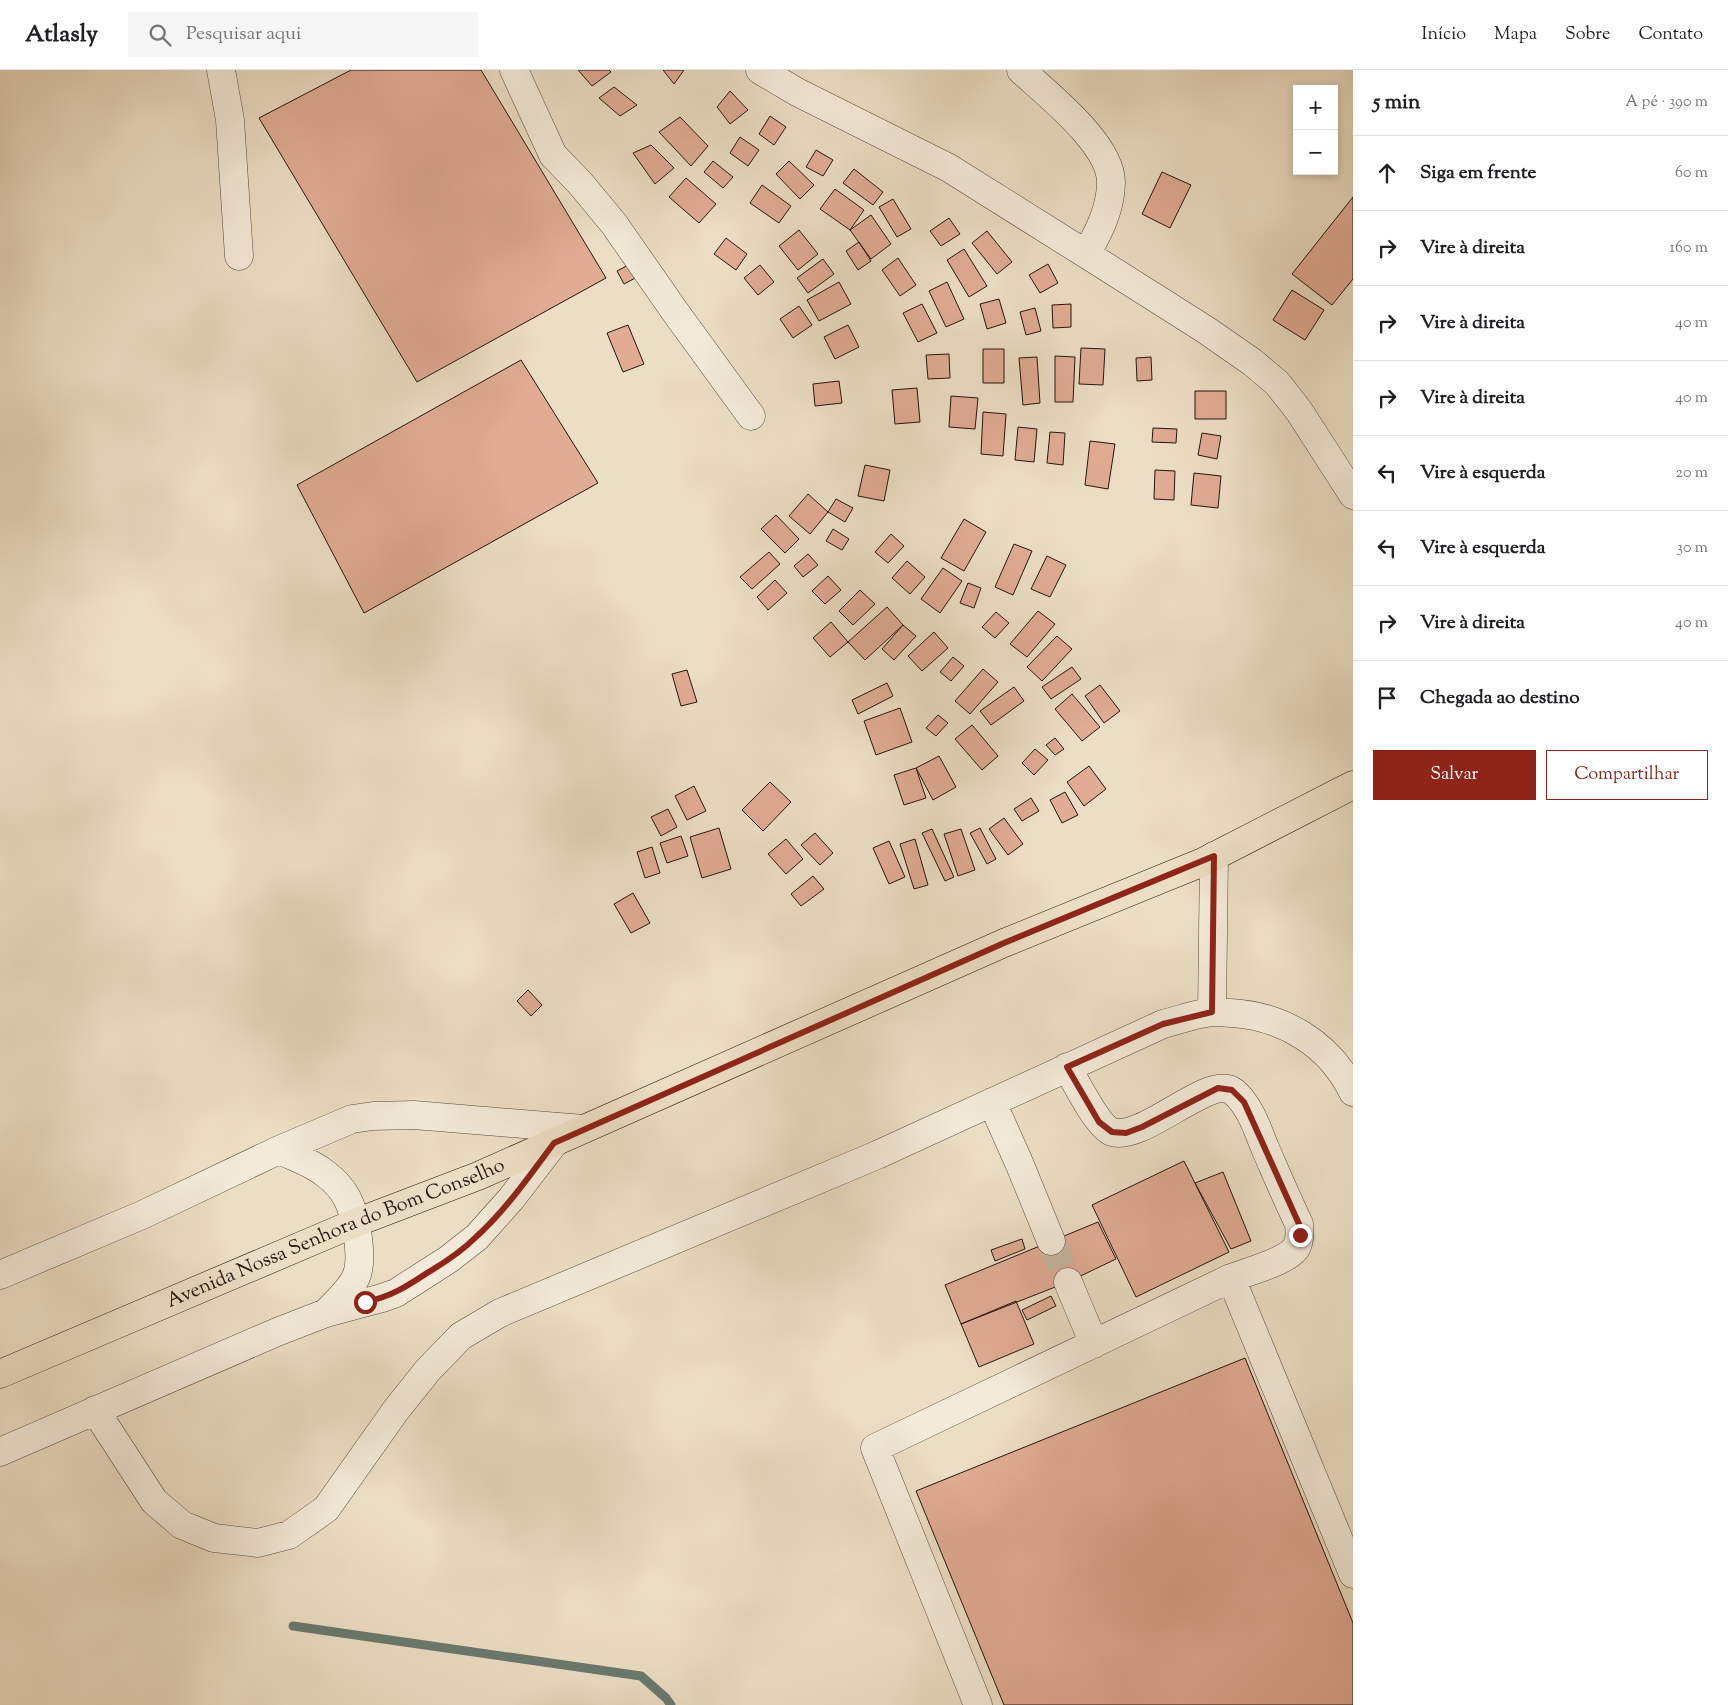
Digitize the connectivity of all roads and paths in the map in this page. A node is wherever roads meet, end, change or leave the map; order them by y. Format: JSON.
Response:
{"nodes":[{"id":1,"x":220,"y":70,"type":"edge"},
{"id":2,"x":514,"y":70,"type":"edge"},
{"id":3,"x":760,"y":70,"type":"edge"},
{"id":4,"x":1021,"y":70,"type":"edge"},
{"id":5,"x":1086,"y":254,"type":"junction"},
{"id":6,"x":239,"y":256,"type":"dead end"},
{"id":7,"x":751,"y":416,"type":"dead end"},
{"id":8,"x":1353,"y":495,"type":"edge"},
{"id":9,"x":1353,"y":785,"type":"edge"},
{"id":10,"x":1214,"y":856,"type":"junction"},
{"id":11,"x":1212,"y":1012,"type":"junction"},
{"id":12,"x":1067,"y":1067,"type":"junction"},
{"id":13,"x":1353,"y":1092,"type":"edge"},
{"id":14,"x":992,"y":1102,"type":"junction"},
{"id":15,"x":584,"y":1129,"type":"junction"},
{"id":16,"x":554,"y":1143,"type":"junction"},
{"id":17,"x":279,"y":1150,"type":"junction"},
{"id":18,"x":355,"y":1223,"type":"junction"},
{"id":19,"x":1051,"y":1241,"type":"tunnel mouth"},
{"id":20,"x":0,"y":1276,"type":"edge"},
{"id":21,"x":1231,"y":1278,"type":"junction"},
{"id":22,"x":1068,"y":1282,"type":"tunnel mouth"},
{"id":23,"x":326,"y":1313,"type":"junction"},
{"id":24,"x":1094,"y":1344,"type":"junction"},
{"id":25,"x":0,"y":1374,"type":"edge"},
{"id":26,"x":95,"y":1410,"type":"junction"},
{"id":27,"x":0,"y":1452,"type":"edge"},
{"id":28,"x":1353,"y":1574,"type":"edge"},
{"id":29,"x":978,"y":1705,"type":"edge"}],
"edges":[{"from":1,"to":6,"type":"street"},
{"from":2,"to":7,"type":"street"},
{"from":3,"to":5,"type":"street"},
{"from":4,"to":5,"type":"street"},
{"from":5,"to":8,"type":"street"},
{"from":9,"to":10,"type":"main road","name":"Avenida Nossa Senhora do Bom Conselho"},
{"from":10,"to":11,"type":"street"},
{"from":10,"to":15,"type":"main road","name":"Avenida Nossa Senhora do Bom Conselho"},
{"from":11,"to":12,"type":"street"},
{"from":11,"to":13,"type":"street"},
{"from":12,"to":14,"type":"street"},
{"from":12,"to":21,"type":"street"},
{"from":14,"to":19,"type":"street"},
{"from":14,"to":26,"type":"street"},
{"from":15,"to":16,"type":"main road","name":"Avenida Nossa Senhora do Bom Conselho"},
{"from":15,"to":17,"type":"street"},
{"from":16,"to":18,"type":"main road","name":"Avenida Nossa Senhora do Bom Conselho"},
{"from":16,"to":23,"type":"street"},
{"from":17,"to":18,"type":"street"},
{"from":17,"to":20,"type":"street"},
{"from":18,"to":23,"type":"street"},
{"from":18,"to":25,"type":"main road","name":"Avenida Nossa Senhora do Bom Conselho"},
{"from":21,"to":24,"type":"street"},
{"from":21,"to":28,"type":"street"},
{"from":22,"to":24,"type":"street"},
{"from":23,"to":26,"type":"street"},
{"from":24,"to":29,"type":"street"},
{"from":26,"to":27,"type":"street"}]}
